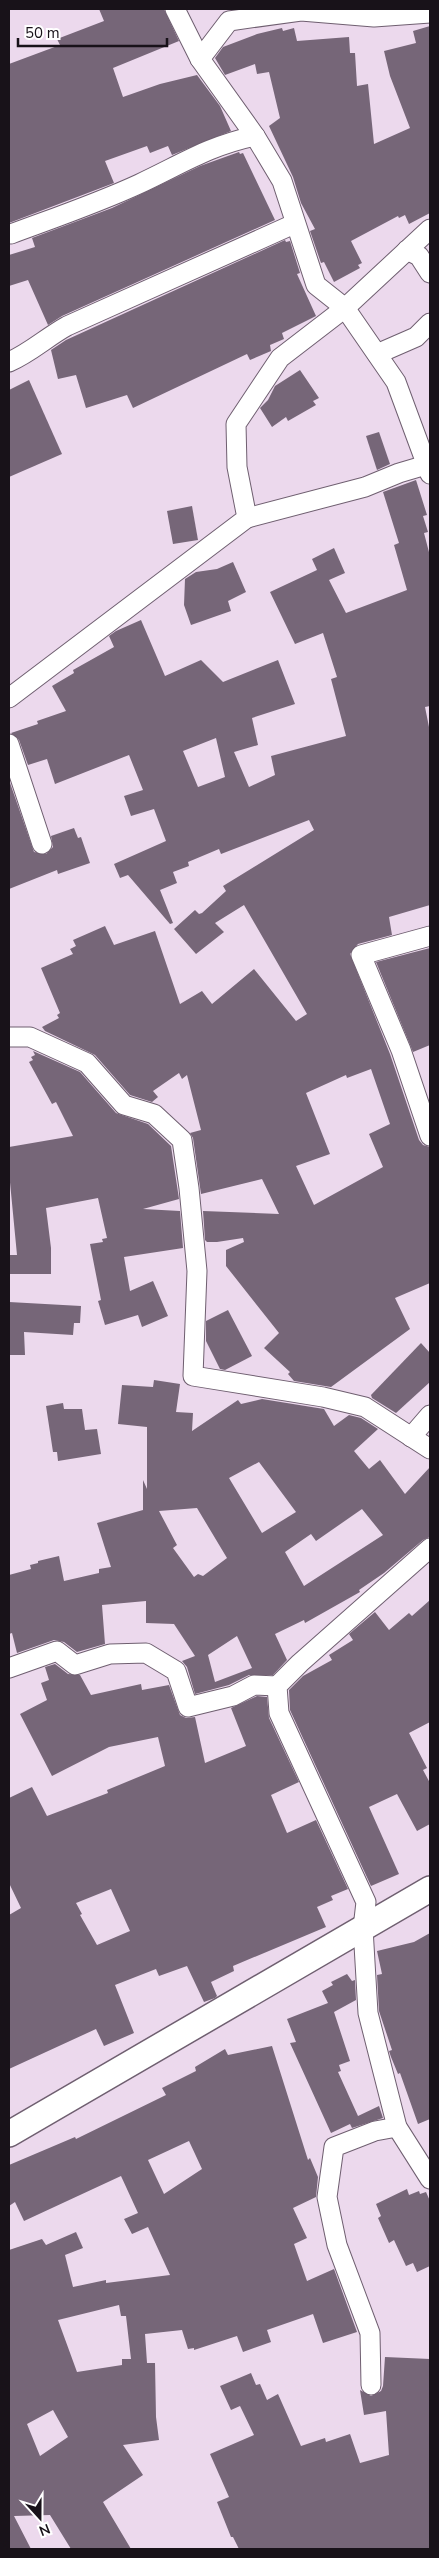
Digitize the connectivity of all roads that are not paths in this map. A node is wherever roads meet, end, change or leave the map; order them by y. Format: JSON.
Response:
{"nodes":[{"id":1,"x":175,"y":9,"type":"edge"},
{"id":2,"x":430,"y":13,"type":"edge"},
{"id":3,"x":200,"y":59,"type":"junction"},
{"id":4,"x":255,"y":136,"type":"junction"},
{"id":5,"x":294,"y":224,"type":"junction"},
{"id":6,"x":430,"y":229,"type":"edge"},
{"id":7,"x":12,"y":234,"type":"dead end"},
{"id":8,"x":407,"y":250,"type":"junction"},
{"id":9,"x":430,"y":272,"type":"edge"},
{"id":10,"x":345,"y":308,"type":"junction"},
{"id":11,"x":430,"y":323,"type":"edge"},
{"id":12,"x":377,"y":354,"type":"junction"},
{"id":13,"x":9,"y":362,"type":"edge"},
{"id":14,"x":428,"y":469,"type":"edge"},
{"id":15,"x":247,"y":518,"type":"junction"},
{"id":16,"x":9,"y":698,"type":"edge"},
{"id":17,"x":9,"y":744,"type":"edge"},
{"id":18,"x":42,"y":844,"type":"dead end"},
{"id":19,"x":430,"y":936,"type":"edge"},
{"id":20,"x":9,"y":1037,"type":"edge"},
{"id":21,"x":430,"y":1136,"type":"edge"},
{"id":22,"x":430,"y":1415,"type":"edge"},
{"id":23,"x":411,"y":1437,"type":"junction"},
{"id":24,"x":430,"y":1449,"type":"edge"},
{"id":25,"x":430,"y":1548,"type":"edge"},
{"id":26,"x":9,"y":1668,"type":"edge"},
{"id":27,"x":277,"y":1686,"type":"junction"},
{"id":28,"x":430,"y":1889,"type":"edge"},
{"id":29,"x":362,"y":1928,"type":"junction"},
{"id":30,"x":397,"y":2127,"type":"junction"},
{"id":31,"x":9,"y":2134,"type":"edge"},
{"id":32,"x":430,"y":2179,"type":"edge"},
{"id":33,"x":371,"y":2385,"type":"dead end"}],
"edges":[{"from":1,"to":3,"type":"street"},
{"from":2,"to":3,"type":"street"},
{"from":3,"to":4,"type":"street"},
{"from":4,"to":5,"type":"street"},
{"from":4,"to":7,"type":"street"},
{"from":5,"to":10,"type":"street"},
{"from":5,"to":13,"type":"street"},
{"from":6,"to":8,"type":"street"},
{"from":8,"to":9,"type":"street"},
{"from":8,"to":10,"type":"street"},
{"from":10,"to":12,"type":"street"},
{"from":10,"to":15,"type":"street"},
{"from":11,"to":12,"type":"street"},
{"from":12,"to":14,"type":"street"},
{"from":14,"to":15,"type":"street"},
{"from":15,"to":16,"type":"street"},
{"from":17,"to":18,"type":"street"},
{"from":19,"to":21,"type":"street"},
{"from":20,"to":23,"type":"street"},
{"from":22,"to":23,"type":"street"},
{"from":23,"to":24,"type":"street"},
{"from":25,"to":27,"type":"street"},
{"from":26,"to":27,"type":"street"},
{"from":27,"to":29,"type":"street"},
{"from":28,"to":29,"type":"main road"},
{"from":29,"to":30,"type":"street"},
{"from":29,"to":31,"type":"main road"},
{"from":30,"to":32,"type":"street"},
{"from":30,"to":33,"type":"street"}]}
